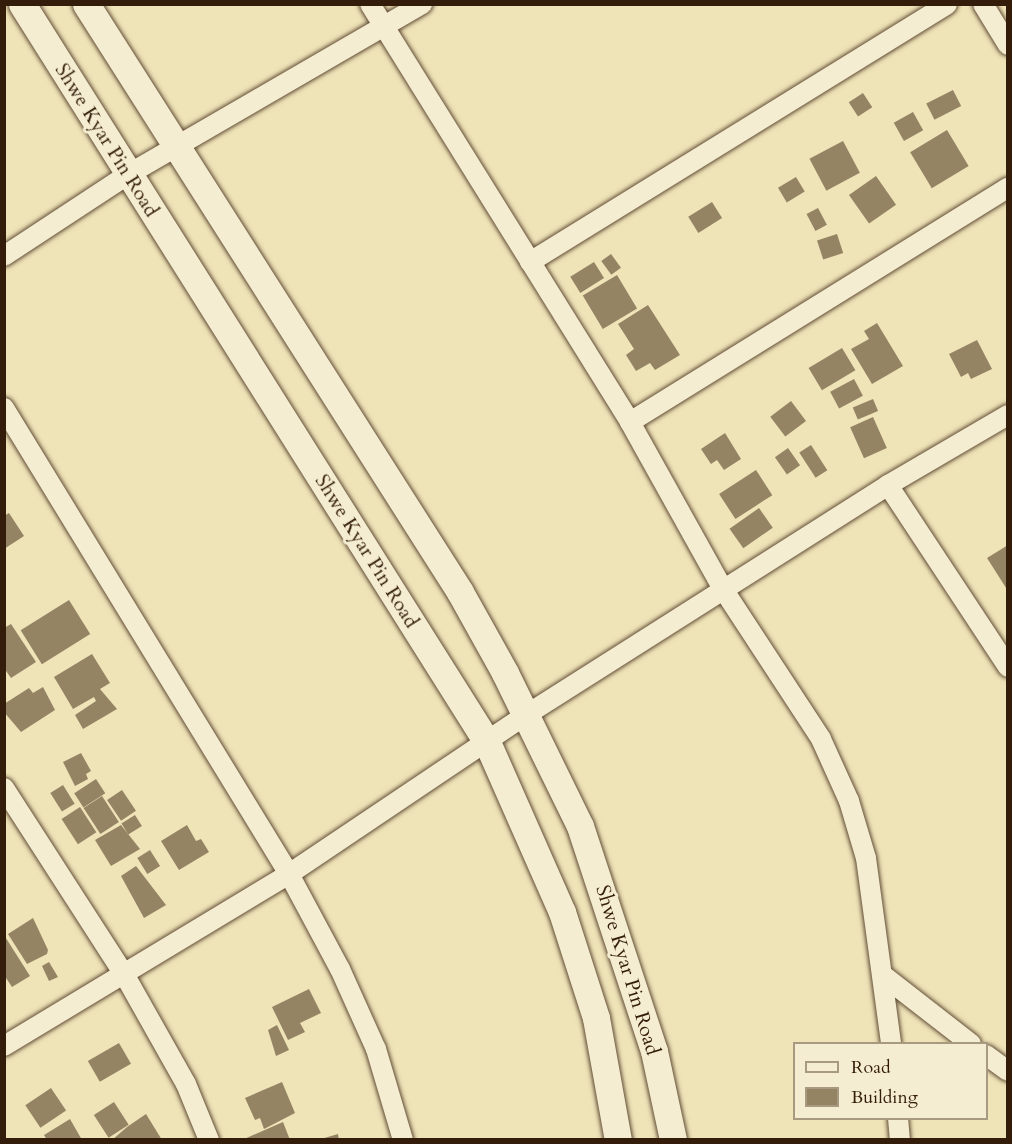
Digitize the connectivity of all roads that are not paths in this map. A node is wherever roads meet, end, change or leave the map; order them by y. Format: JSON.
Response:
{"nodes":[{"id":1,"x":22,"y":4,"type":"edge"},
{"id":2,"x":86,"y":4,"type":"edge"},
{"id":3,"x":370,"y":4,"type":"edge"},
{"id":4,"x":422,"y":4,"type":"edge"},
{"id":5,"x":948,"y":4,"type":"edge"},
{"id":6,"x":983,"y":4,"type":"edge"},
{"id":7,"x":384,"y":27,"type":"junction"},
{"id":8,"x":1008,"y":45,"type":"edge"},
{"id":9,"x":176,"y":146,"type":"junction"},
{"id":10,"x":129,"y":174,"type":"junction"},
{"id":11,"x":1008,"y":188,"type":"edge"},
{"id":12,"x":4,"y":256,"type":"edge"},
{"id":13,"x":530,"y":262,"type":"junction"},
{"id":14,"x":4,"y":408,"type":"edge"},
{"id":15,"x":1008,"y":415,"type":"edge"},
{"id":16,"x":630,"y":422,"type":"junction"},
{"id":17,"x":888,"y":485,"type":"junction"},
{"id":18,"x":723,"y":589,"type":"junction"},
{"id":19,"x":1005,"y":659,"type":"edge"},
{"id":20,"x":526,"y":715,"type":"junction"},
{"id":21,"x":487,"y":742,"type":"junction"},
{"id":22,"x":4,"y":788,"type":"edge"},
{"id":23,"x":11,"y":816,"type":"edge"},
{"id":24,"x":289,"y":874,"type":"junction"},
{"id":25,"x":124,"y":974,"type":"junction"},
{"id":26,"x":885,"y":977,"type":"junction"},
{"id":27,"x":891,"y":1042,"type":"edge"},
{"id":28,"x":968,"y":1042,"type":"edge"},
{"id":29,"x":4,"y":1046,"type":"edge"},
{"id":30,"x":988,"y":1056,"type":"edge"},
{"id":31,"x":1008,"y":1071,"type":"edge"},
{"id":32,"x":898,"y":1120,"type":"edge"},
{"id":33,"x":208,"y":1140,"type":"edge"},
{"id":34,"x":403,"y":1140,"type":"edge"},
{"id":35,"x":618,"y":1140,"type":"edge"},
{"id":36,"x":673,"y":1140,"type":"edge"},
{"id":37,"x":900,"y":1140,"type":"edge"}],
"edges":[{"from":1,"to":10,"type":"street","name":"Shwe Kyar Pin Road"},
{"from":2,"to":9,"type":"street","name":"Shwe Kyar Pin Road"},
{"from":3,"to":7,"type":"street"},
{"from":4,"to":7,"type":"street"},
{"from":5,"to":13,"type":"street"},
{"from":6,"to":8,"type":"street"},
{"from":7,"to":9,"type":"street"},
{"from":7,"to":13,"type":"street"},
{"from":9,"to":10,"type":"street"},
{"from":9,"to":20,"type":"street","name":"Shwe Kyar Pin Road"},
{"from":10,"to":12,"type":"street"},
{"from":10,"to":21,"type":"street","name":"Shwe Kyar Pin Road"},
{"from":11,"to":16,"type":"street"},
{"from":13,"to":16,"type":"street"},
{"from":14,"to":24,"type":"street"},
{"from":15,"to":17,"type":"street"},
{"from":16,"to":18,"type":"street"},
{"from":17,"to":18,"type":"street"},
{"from":17,"to":19,"type":"street"},
{"from":18,"to":20,"type":"street"},
{"from":18,"to":26,"type":"street"},
{"from":20,"to":21,"type":"street"},
{"from":20,"to":36,"type":"street","name":"Shwe Kyar Pin Road"},
{"from":21,"to":24,"type":"street"},
{"from":21,"to":35,"type":"street","name":"Shwe Kyar Pin Road"},
{"from":22,"to":23,"type":"street"},
{"from":23,"to":25,"type":"street"},
{"from":24,"to":25,"type":"street"},
{"from":24,"to":34,"type":"street"},
{"from":25,"to":29,"type":"street"},
{"from":25,"to":33,"type":"street"},
{"from":26,"to":27,"type":"street"},
{"from":26,"to":28,"type":"street"},
{"from":30,"to":31,"type":"street"},
{"from":32,"to":37,"type":"street"}]}
